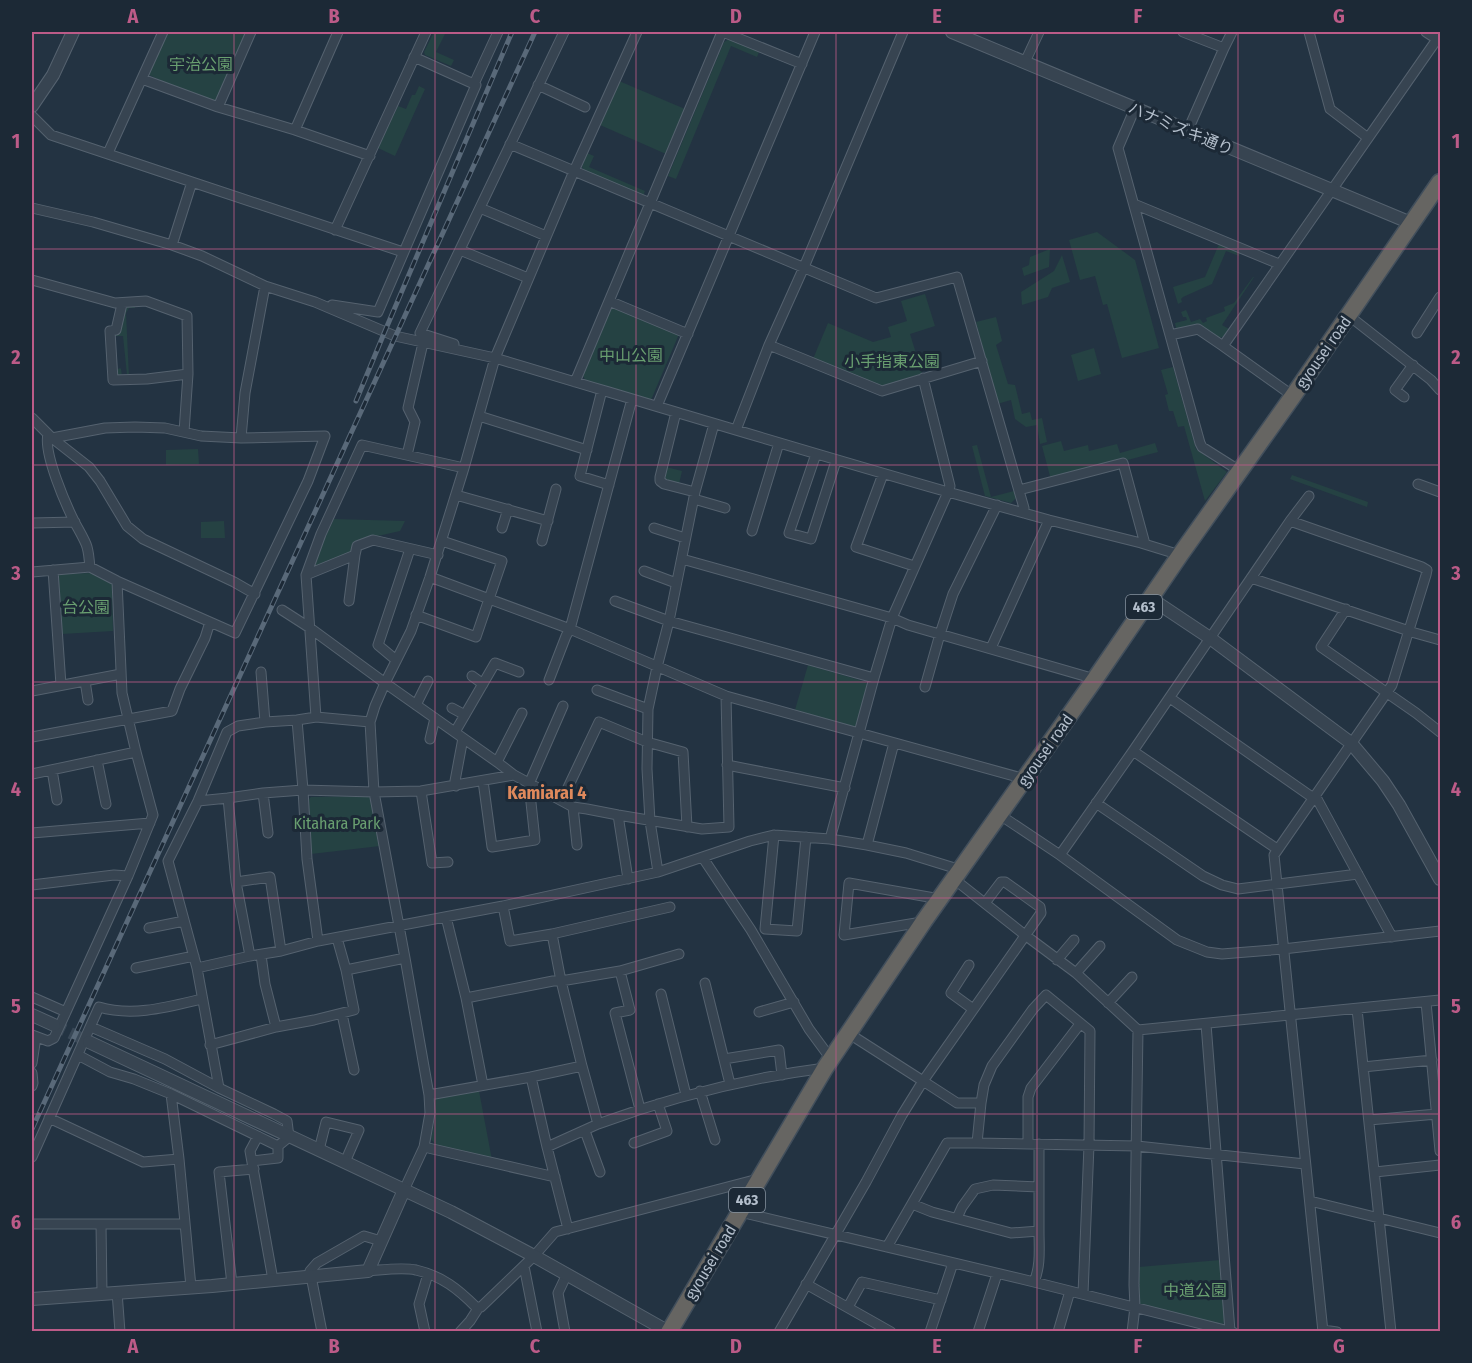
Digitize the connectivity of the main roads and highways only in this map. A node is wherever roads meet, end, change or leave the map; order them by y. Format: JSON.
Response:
{"nodes":[{"id":1,"x":1440,"y":182,"type":"edge"},
{"id":2,"x":669,"y":1332,"type":"edge"}],
"edges":[{"from":1,"to":2,"type":"highway","name":"gyousei road","number":"463"}]}
